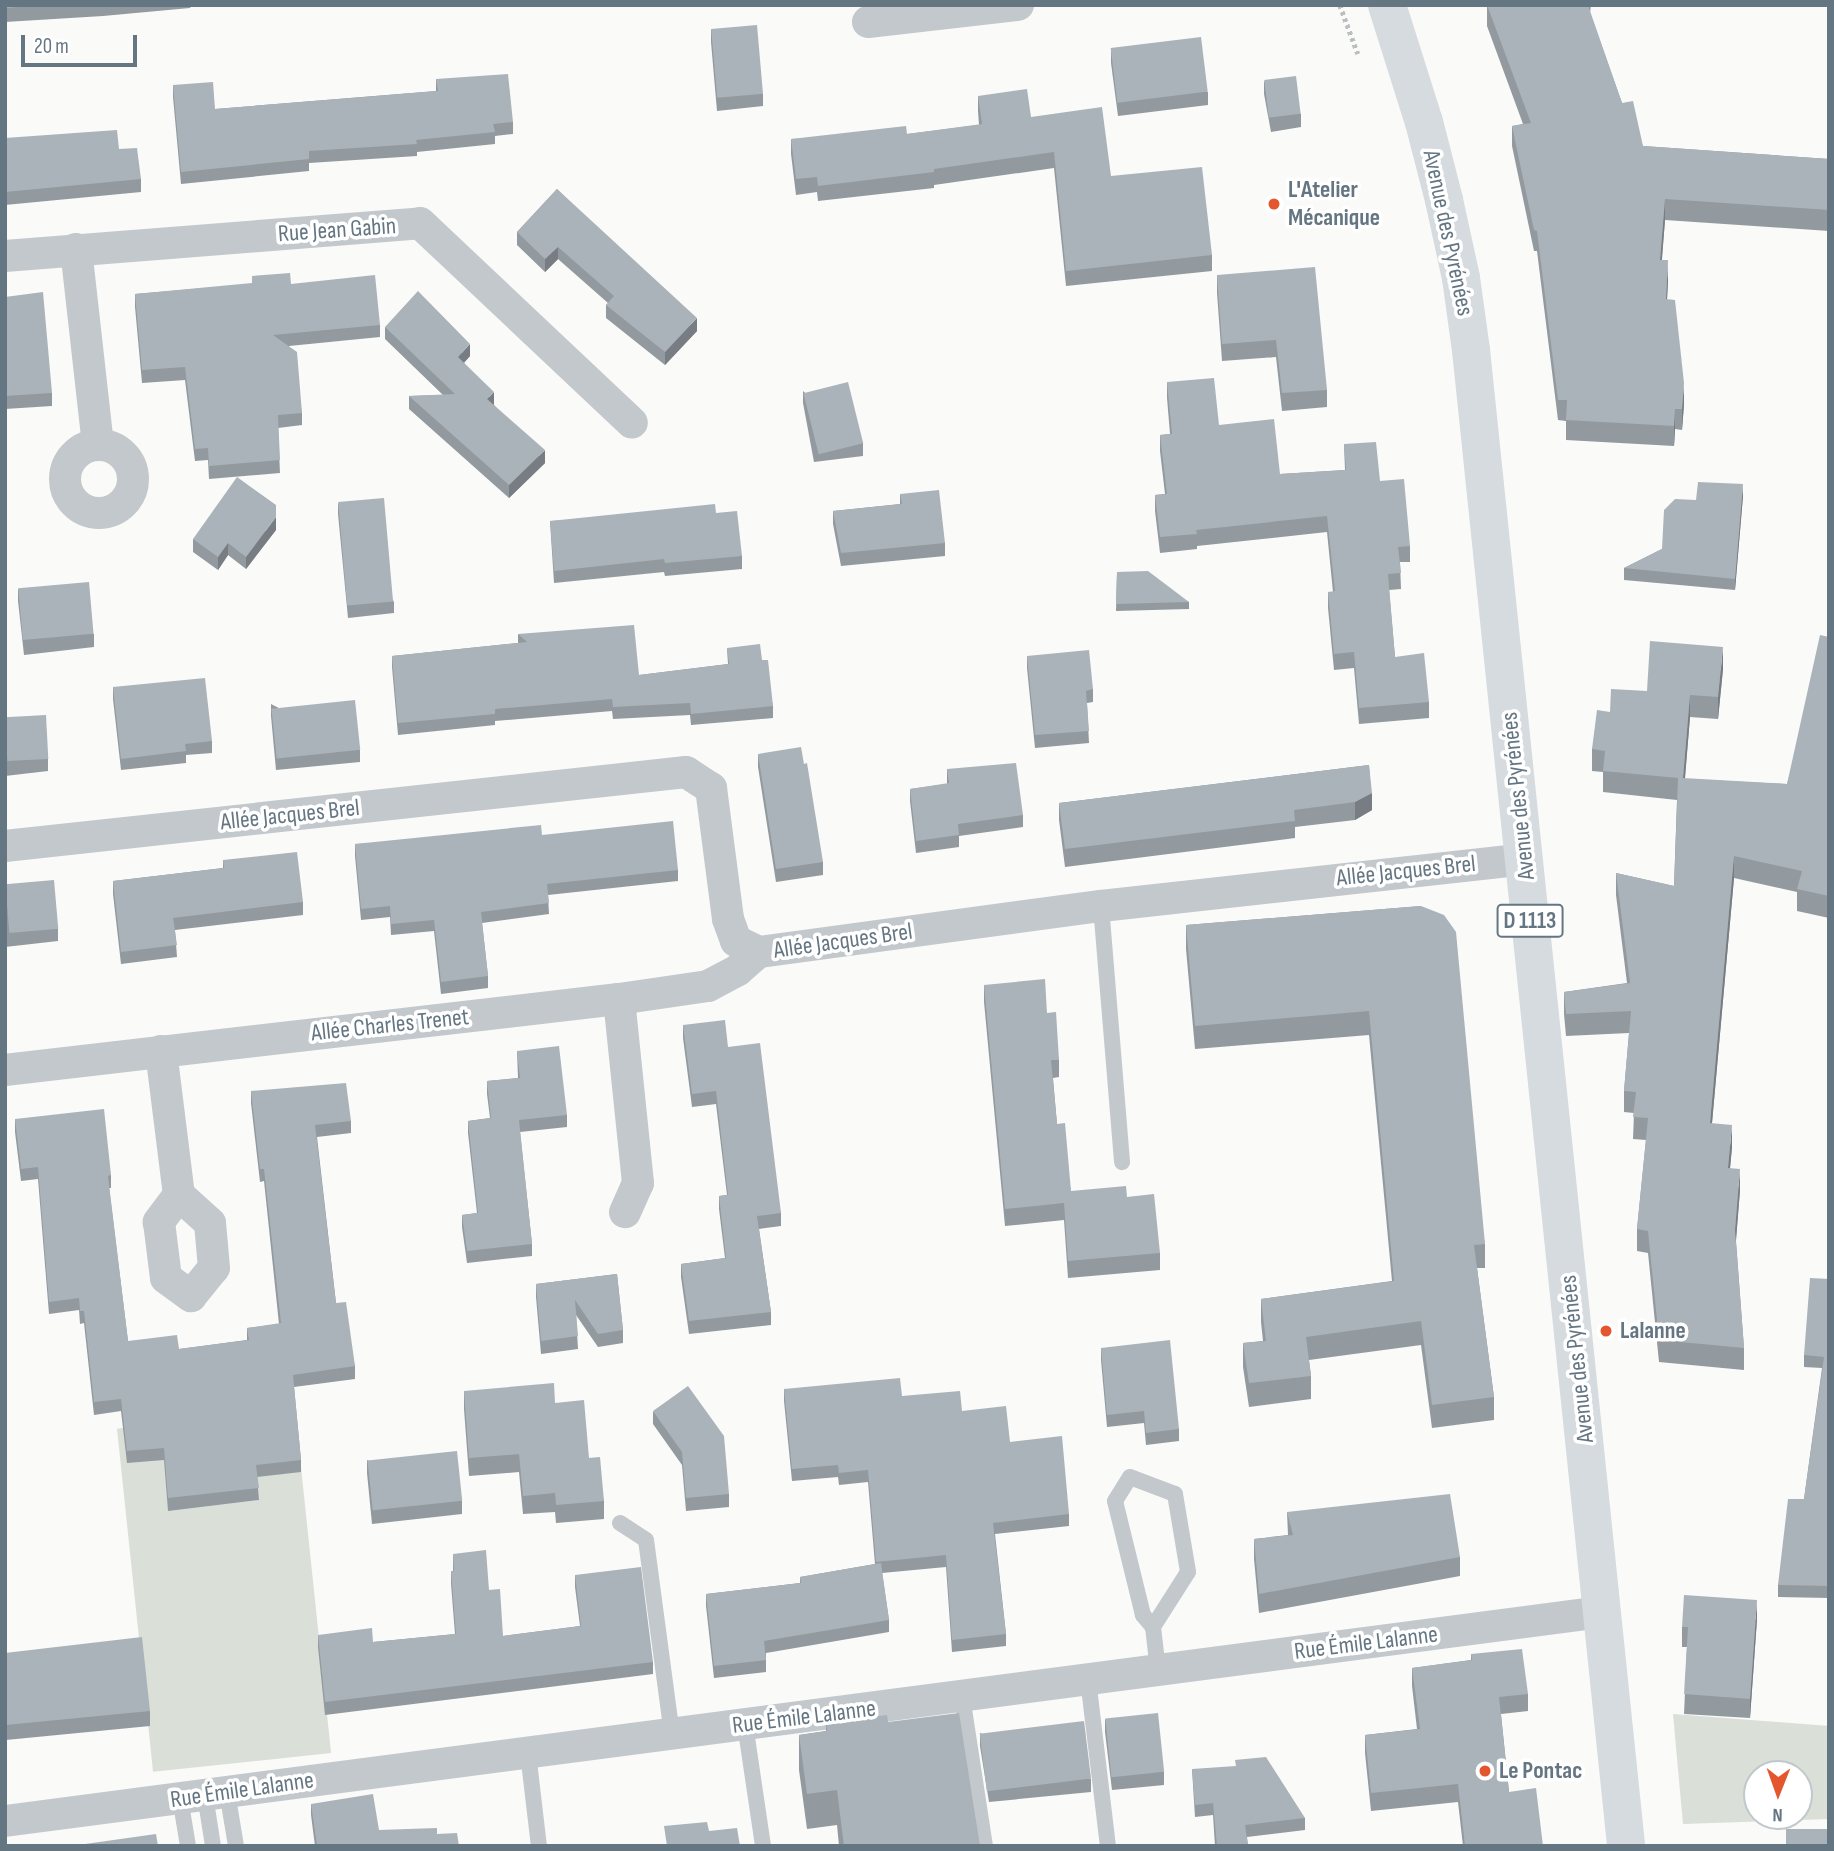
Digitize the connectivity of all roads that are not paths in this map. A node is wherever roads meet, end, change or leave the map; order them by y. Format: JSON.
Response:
{"nodes":[{"id":1,"x":1018,"y":5,"type":"edge"},
{"id":2,"x":1387,"y":5,"type":"edge"},
{"id":3,"x":868,"y":22,"type":"dead end"},
{"id":4,"x":76,"y":249,"type":"junction"},
{"id":5,"x":5,"y":256,"type":"edge"},
{"id":6,"x":632,"y":423,"type":"dead end"},
{"id":7,"x":98,"y":445,"type":"dead end"},
{"id":8,"x":5,"y":846,"type":"edge"},
{"id":9,"x":1524,"y":859,"type":"junction"},
{"id":10,"x":1101,"y":906,"type":"junction"},
{"id":11,"x":759,"y":952,"type":"junction"},
{"id":12,"x":619,"y":999,"type":"junction"},
{"id":13,"x":161,"y":1051,"type":"junction"},
{"id":14,"x":5,"y":1070,"type":"edge"},
{"id":15,"x":1122,"y":1162,"type":"dead end"},
{"id":16,"x":179,"y":1195,"type":"dead end"},
{"id":17,"x":625,"y":1212,"type":"dead end"},
{"id":18,"x":620,"y":1523,"type":"dead end"},
{"id":19,"x":1602,"y":1612,"type":"junction"},
{"id":20,"x":1153,"y":1627,"type":"junction"},
{"id":21,"x":1158,"y":1670,"type":"junction"},
{"id":22,"x":1088,"y":1679,"type":"junction"},
{"id":23,"x":962,"y":1696,"type":"junction"},
{"id":24,"x":745,"y":1724,"type":"junction"},
{"id":25,"x":672,"y":1734,"type":"junction"},
{"id":26,"x":528,"y":1753,"type":"junction"},
{"id":27,"x":204,"y":1795,"type":"junction"},
{"id":28,"x":5,"y":1821,"type":"edge"},
{"id":29,"x":188,"y":1846,"type":"edge"},
{"id":30,"x":213,"y":1846,"type":"edge"},
{"id":31,"x":236,"y":1846,"type":"edge"},
{"id":32,"x":539,"y":1846,"type":"edge"},
{"id":33,"x":762,"y":1846,"type":"edge"},
{"id":34,"x":985,"y":1846,"type":"edge"},
{"id":35,"x":1108,"y":1846,"type":"edge"},
{"id":36,"x":1626,"y":1846,"type":"edge"}],
"edges":[{"from":1,"to":3,"type":"street"},
{"from":2,"to":9,"type":"main road","name":"Avenue des Pyrénées","number":"D 1113"},
{"from":4,"to":5,"type":"street","name":"Rue Jean Gabin"},
{"from":4,"to":6,"type":"street","name":"Rue Jean Gabin"},
{"from":4,"to":7,"type":"street"},
{"from":8,"to":11,"type":"street","name":"Allée Jacques Brel"},
{"from":9,"to":10,"type":"street","name":"Allée Jacques Brel"},
{"from":9,"to":19,"type":"main road","name":"Avenue des Pyrénées","number":"D 1113"},
{"from":10,"to":11,"type":"street","name":"Allée Jacques Brel"},
{"from":10,"to":15,"type":"lane"},
{"from":11,"to":12,"type":"street","name":"Allée Charles Trenet"},
{"from":12,"to":13,"type":"street","name":"Allée Charles Trenet"},
{"from":12,"to":17,"type":"street"},
{"from":13,"to":14,"type":"street","name":"Allée Charles Trenet"},
{"from":13,"to":16,"type":"street"},
{"from":18,"to":25,"type":"lane"},
{"from":19,"to":21,"type":"street","name":"Rue Émile Lalanne"},
{"from":19,"to":36,"type":"main road","name":"Avenue des Pyrénées","number":"D 1113"},
{"from":20,"to":20,"type":"lane"},
{"from":20,"to":21,"type":"lane"},
{"from":21,"to":22,"type":"street","name":"Rue Émile Lalanne"},
{"from":22,"to":23,"type":"street","name":"Rue Émile Lalanne"},
{"from":22,"to":35,"type":"lane"},
{"from":23,"to":24,"type":"street","name":"Rue Émile Lalanne"},
{"from":23,"to":34,"type":"lane"},
{"from":24,"to":25,"type":"street","name":"Rue Émile Lalanne"},
{"from":24,"to":33,"type":"lane"},
{"from":25,"to":26,"type":"street","name":"Rue Émile Lalanne"},
{"from":26,"to":27,"type":"street","name":"Rue Émile Lalanne"},
{"from":26,"to":32,"type":"lane"},
{"from":27,"to":28,"type":"street","name":"Rue Émile Lalanne"},
{"from":27,"to":29,"type":"lane"},
{"from":27,"to":30,"type":"lane"},
{"from":27,"to":31,"type":"lane"}]}
